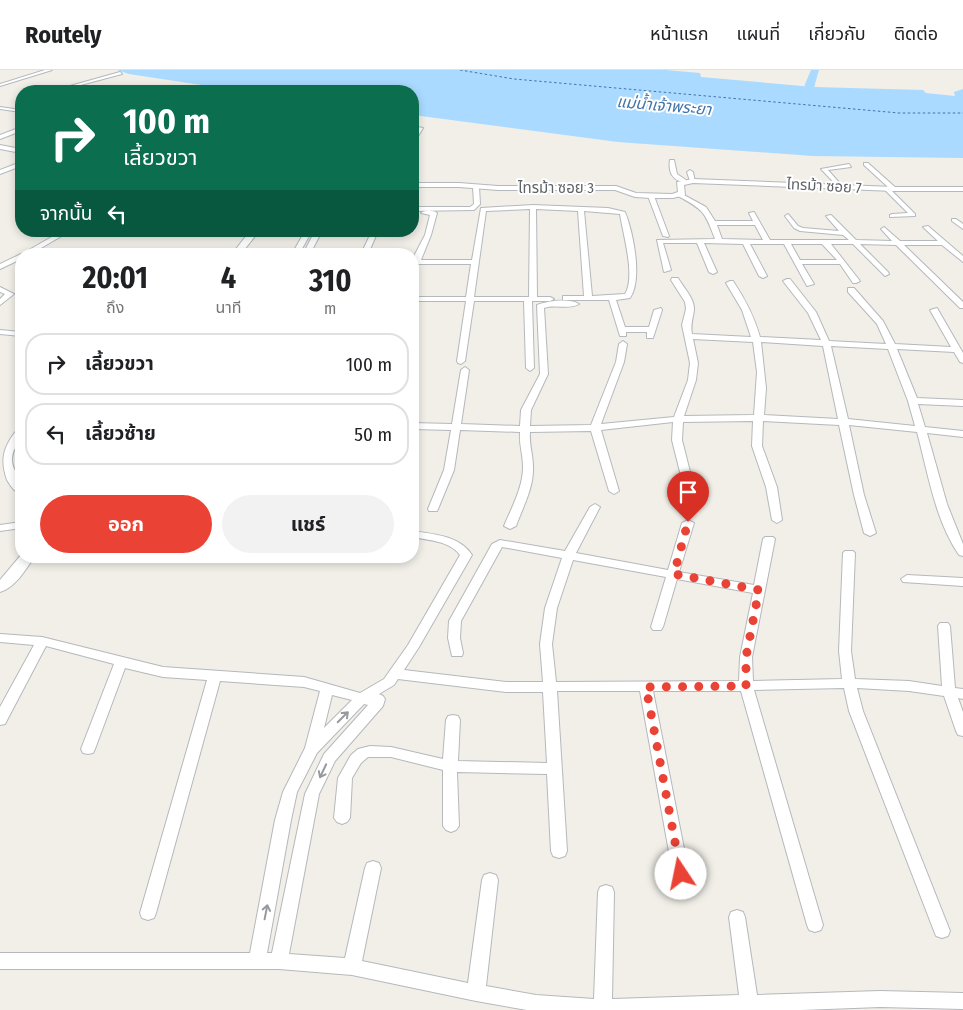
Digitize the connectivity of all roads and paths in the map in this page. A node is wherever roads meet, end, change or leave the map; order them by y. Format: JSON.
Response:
{"nodes":[{"id":1,"x":50,"y":70,"type":"edge"},
{"id":2,"x":120,"y":73,"type":"dead end"},
{"id":3,"x":0,"y":85,"type":"edge"},
{"id":4,"x":76,"y":85,"type":"edge"},
{"id":5,"x":15,"y":107,"type":"edge"},
{"id":6,"x":0,"y":108,"type":"edge"},
{"id":7,"x":8,"y":109,"type":"junction"},
{"id":8,"x":15,"y":111,"type":"edge"},
{"id":9,"x":15,"y":132,"type":"edge"},
{"id":10,"x":0,"y":137,"type":"edge"},
{"id":11,"x":0,"y":147,"type":"edge"},
{"id":12,"x":15,"y":150,"type":"edge"},
{"id":13,"x":672,"y":160,"type":"dead end"},
{"id":14,"x":866,"y":164,"type":"dead end"},
{"id":15,"x":15,"y":166,"type":"edge"},
{"id":16,"x":849,"y":166,"type":"dead end"},
{"id":17,"x":0,"y":172,"type":"edge"},
{"id":18,"x":690,"y":172,"type":"dead end"},
{"id":19,"x":0,"y":177,"type":"edge"},
{"id":20,"x":9,"y":178,"type":"dead end"},
{"id":21,"x":684,"y":181,"type":"junction"},
{"id":22,"x":693,"y":181,"type":"junction"},
{"id":23,"x":419,"y":185,"type":"edge"},
{"id":24,"x":476,"y":187,"type":"junction"},
{"id":25,"x":840,"y":187,"type":"junction"},
{"id":26,"x":891,"y":189,"type":"junction"},
{"id":27,"x":963,"y":189,"type":"edge"},
{"id":28,"x":680,"y":195,"type":"junction"},
{"id":29,"x":651,"y":196,"type":"junction"},
{"id":30,"x":533,"y":207,"type":"junction"},
{"id":31,"x":580,"y":209,"type":"junction"},
{"id":32,"x":419,"y":211,"type":"edge"},
{"id":33,"x":419,"y":212,"type":"edge"},
{"id":34,"x":434,"y":213,"type":"junction"},
{"id":35,"x":752,"y":213,"type":"dead end"},
{"id":36,"x":483,"y":214,"type":"junction"},
{"id":37,"x":788,"y":216,"type":"dead end"},
{"id":38,"x":829,"y":216,"type":"dead end"},
{"id":39,"x":892,"y":216,"type":"dead end"},
{"id":40,"x":954,"y":220,"type":"dead end"},
{"id":41,"x":714,"y":223,"type":"junction"},
{"id":42,"x":757,"y":223,"type":"junction"},
{"id":43,"x":926,"y":227,"type":"dead end"},
{"id":44,"x":963,"y":227,"type":"edge"},
{"id":45,"x":884,"y":229,"type":"dead end"},
{"id":46,"x":846,"y":233,"type":"junction"},
{"id":47,"x":666,"y":236,"type":"dead end"},
{"id":48,"x":56,"y":237,"type":"edge"},
{"id":49,"x":250,"y":237,"type":"edge"},
{"id":50,"x":305,"y":237,"type":"edge"},
{"id":51,"x":316,"y":237,"type":"edge"},
{"id":52,"x":700,"y":242,"type":"junction"},
{"id":53,"x":720,"y":242,"type":"junction"},
{"id":54,"x":746,"y":242,"type":"junction"},
{"id":55,"x":768,"y":242,"type":"junction"},
{"id":56,"x":787,"y":243,"type":"junction"},
{"id":57,"x":825,"y":243,"type":"junction"},
{"id":58,"x":855,"y":243,"type":"junction"},
{"id":59,"x":900,"y":243,"type":"junction"},
{"id":60,"x":944,"y":243,"type":"junction"},
{"id":61,"x":36,"y":248,"type":"edge"},
{"id":62,"x":241,"y":248,"type":"edge"},
{"id":63,"x":299,"y":248,"type":"edge"},
{"id":64,"x":310,"y":248,"type":"edge"},
{"id":65,"x":419,"y":252,"type":"edge"},
{"id":66,"x":15,"y":259,"type":"edge"},
{"id":67,"x":963,"y":260,"type":"edge"},
{"id":68,"x":419,"y":262,"type":"edge"},
{"id":69,"x":475,"y":262,"type":"junction"},
{"id":70,"x":798,"y":262,"type":"junction"},
{"id":71,"x":842,"y":262,"type":"junction"},
{"id":72,"x":0,"y":267,"type":"edge"},
{"id":73,"x":667,"y":270,"type":"dead end"},
{"id":74,"x":713,"y":272,"type":"dead end"},
{"id":75,"x":885,"y":274,"type":"dead end"},
{"id":76,"x":763,"y":276,"type":"dead end"},
{"id":77,"x":675,"y":280,"type":"dead end"},
{"id":78,"x":787,"y":281,"type":"dead end"},
{"id":79,"x":730,"y":283,"type":"dead end"},
{"id":80,"x":810,"y":284,"type":"dead end"},
{"id":81,"x":0,"y":289,"type":"edge"},
{"id":82,"x":588,"y":298,"type":"junction"},
{"id":83,"x":612,"y":298,"type":"junction"},
{"id":84,"x":419,"y":299,"type":"edge"},
{"id":85,"x":530,"y":299,"type":"junction"},
{"id":86,"x":470,"y":300,"type":"junction"},
{"id":87,"x":0,"y":303,"type":"edge"},
{"id":88,"x":575,"y":304,"type":"dead end"},
{"id":89,"x":963,"y":306,"type":"edge"},
{"id":90,"x":658,"y":310,"type":"dead end"},
{"id":91,"x":934,"y":310,"type":"dead end"},
{"id":92,"x":0,"y":332,"type":"edge"},
{"id":93,"x":15,"y":333,"type":"edge"},
{"id":94,"x":623,"y":336,"type":"junction"},
{"id":95,"x":688,"y":336,"type":"junction"},
{"id":96,"x":755,"y":340,"type":"junction"},
{"id":97,"x":827,"y":345,"type":"junction"},
{"id":98,"x":892,"y":348,"type":"junction"},
{"id":99,"x":957,"y":350,"type":"junction"},
{"id":100,"x":963,"y":360,"type":"edge"},
{"id":101,"x":530,"y":368,"type":"dead end"},
{"id":102,"x":913,"y":401,"type":"junction"},
{"id":103,"x":963,"y":403,"type":"edge"},
{"id":104,"x":760,"y":418,"type":"junction"},
{"id":105,"x":678,"y":419,"type":"junction"},
{"id":106,"x":845,"y":422,"type":"junction"},
{"id":107,"x":419,"y":426,"type":"edge"},
{"id":108,"x":455,"y":428,"type":"junction"},
{"id":109,"x":595,"y":428,"type":"junction"},
{"id":110,"x":525,"y":429,"type":"junction"},
{"id":111,"x":921,"y":429,"type":"junction"},
{"id":112,"x":963,"y":434,"type":"edge"},
{"id":113,"x":15,"y":438,"type":"edge"},
{"id":114,"x":15,"y":483,"type":"edge"},
{"id":115,"x":614,"y":491,"type":"dead end"},
{"id":116,"x":693,"y":504,"type":"dead end"},
{"id":117,"x":595,"y":507,"type":"dead end"},
{"id":118,"x":433,"y":509,"type":"dead end"},
{"id":119,"x":777,"y":520,"type":"dead end"},
{"id":120,"x":688,"y":522,"type":"dead end"},
{"id":121,"x":15,"y":526,"type":"edge"},
{"id":122,"x":510,"y":526,"type":"dead end"},
{"id":123,"x":0,"y":528,"type":"edge"},
{"id":124,"x":870,"y":533,"type":"dead end"},
{"id":125,"x":419,"y":536,"type":"edge"},
{"id":126,"x":769,"y":539,"type":"dead end"},
{"id":127,"x":849,"y":553,"type":"dead end"},
{"id":128,"x":963,"y":554,"type":"edge"},
{"id":129,"x":569,"y":555,"type":"junction"},
{"id":130,"x":23,"y":563,"type":"edge"},
{"id":131,"x":674,"y":574,"type":"junction"},
{"id":132,"x":907,"y":579,"type":"dead end"},
{"id":133,"x":963,"y":582,"type":"edge"},
{"id":134,"x":0,"y":587,"type":"edge"},
{"id":135,"x":759,"y":590,"type":"junction"},
{"id":136,"x":944,"y":626,"type":"dead end"},
{"id":137,"x":658,"y":627,"type":"dead end"},
{"id":138,"x":0,"y":638,"type":"edge"},
{"id":139,"x":42,"y":641,"type":"junction"},
{"id":140,"x":457,"y":653,"type":"dead end"},
{"id":141,"x":121,"y":662,"type":"junction"},
{"id":142,"x":396,"y":674,"type":"junction"},
{"id":143,"x":215,"y":676,"type":"junction"},
{"id":144,"x":849,"y":683,"type":"junction"},
{"id":145,"x":746,"y":686,"type":"junction"},
{"id":146,"x":646,"y":687,"type":"junction"},
{"id":147,"x":550,"y":688,"type":"junction"},
{"id":148,"x":328,"y":689,"type":"junction"},
{"id":149,"x":949,"y":692,"type":"junction"},
{"id":150,"x":963,"y":694,"type":"edge"},
{"id":151,"x":379,"y":696,"type":"junction"},
{"id":152,"x":362,"y":698,"type":"junction"},
{"id":153,"x":0,"y":720,"type":"edge"},
{"id":154,"x":453,"y":720,"type":"dead end"},
{"id":155,"x":963,"y":732,"type":"edge"},
{"id":156,"x":88,"y":749,"type":"dead end"},
{"id":157,"x":311,"y":750,"type":"junction"},
{"id":158,"x":450,"y":766,"type":"junction"},
{"id":159,"x":555,"y":769,"type":"junction"},
{"id":160,"x":342,"y":818,"type":"dead end"},
{"id":161,"x":451,"y":826,"type":"dead end"},
{"id":162,"x":559,"y":851,"type":"dead end"},
{"id":163,"x":374,"y":868,"type":"dead end"},
{"id":164,"x":681,"y":874,"type":"dead end"},
{"id":165,"x":490,"y":880,"type":"dead end"},
{"id":166,"x":606,"y":892,"type":"dead end"},
{"id":167,"x":148,"y":912,"type":"dead end"},
{"id":168,"x":737,"y":917,"type":"dead end"},
{"id":169,"x":815,"y":925,"type":"dead end"},
{"id":170,"x":942,"y":931,"type":"dead end"},
{"id":171,"x":257,"y":960,"type":"junction"},
{"id":172,"x":0,"y":961,"type":"edge"},
{"id":173,"x":279,"y":961,"type":"junction"},
{"id":174,"x":352,"y":967,"type":"junction"},
{"id":175,"x":476,"y":993,"type":"junction"},
{"id":176,"x":963,"y":1001,"type":"edge"},
{"id":177,"x":749,"y":1004,"type":"junction"},
{"id":178,"x":603,"y":1008,"type":"junction"},
{"id":179,"x":716,"y":1008,"type":"edge"}],
"edges":[{"from":1,"to":3,"type":"street"},
{"from":2,"to":4,"type":"street"},
{"from":5,"to":7,"type":"street"},
{"from":6,"to":7,"type":"street"},
{"from":7,"to":8,"type":"street"},
{"from":9,"to":10,"type":"street"},
{"from":11,"to":12,"type":"street"},
{"from":13,"to":21,"type":"street"},
{"from":14,"to":26,"type":"street"},
{"from":15,"to":17,"type":"street"},
{"from":16,"to":25,"type":"street"},
{"from":18,"to":22,"type":"street"},
{"from":19,"to":20,"type":"street"},
{"from":21,"to":22,"type":"street","name":"ไทรม้า ซอย 7"},
{"from":21,"to":28,"type":"street"},
{"from":22,"to":25,"type":"street","name":"ไทรม้า ซอย 7"},
{"from":23,"to":24,"type":"street","name":"ไทรม้า ซอย 3"},
{"from":24,"to":29,"type":"street","name":"ไทรม้า ซอย 3"},
{"from":24,"to":32,"type":"street"},
{"from":25,"to":26,"type":"street","name":"ไทรม้า ซอย 7"},
{"from":26,"to":27,"type":"street","name":"ไทรม้า ซอย 7"},
{"from":26,"to":39,"type":"street"},
{"from":28,"to":29,"type":"street","name":"ไทรม้า ซอย 3"},
{"from":28,"to":41,"type":"street"},
{"from":29,"to":47,"type":"street"},
{"from":30,"to":31,"type":"street"},
{"from":30,"to":36,"type":"street"},
{"from":30,"to":85,"type":"street"},
{"from":31,"to":82,"type":"street"},
{"from":31,"to":83,"type":"street"},
{"from":33,"to":34,"type":"street"},
{"from":34,"to":36,"type":"street"},
{"from":34,"to":65,"type":"street"},
{"from":35,"to":42,"type":"street"},
{"from":36,"to":69,"type":"street"},
{"from":37,"to":46,"type":"street"},
{"from":38,"to":46,"type":"street"},
{"from":40,"to":44,"type":"street"},
{"from":41,"to":42,"type":"street"},
{"from":41,"to":53,"type":"street"},
{"from":42,"to":55,"type":"street"},
{"from":43,"to":60,"type":"street"},
{"from":45,"to":59,"type":"street"},
{"from":46,"to":58,"type":"street"},
{"from":48,"to":61,"type":"street"},
{"from":49,"to":62,"type":"street"},
{"from":50,"to":63,"type":"street"},
{"from":51,"to":64,"type":"street"},
{"from":52,"to":53,"type":"street"},
{"from":52,"to":73,"type":"street"},
{"from":52,"to":74,"type":"street"},
{"from":53,"to":54,"type":"street"},
{"from":54,"to":55,"type":"street"},
{"from":54,"to":76,"type":"street"},
{"from":55,"to":56,"type":"street"},
{"from":56,"to":57,"type":"street"},
{"from":56,"to":70,"type":"street"},
{"from":57,"to":58,"type":"street"},
{"from":57,"to":71,"type":"street"},
{"from":58,"to":59,"type":"street"},
{"from":58,"to":75,"type":"street"},
{"from":59,"to":60,"type":"street"},
{"from":59,"to":89,"type":"street"},
{"from":60,"to":67,"type":"street"},
{"from":66,"to":72,"type":"street"},
{"from":68,"to":69,"type":"street"},
{"from":69,"to":86,"type":"street"},
{"from":70,"to":71,"type":"street"},
{"from":70,"to":80,"type":"street"},
{"from":71,"to":98,"type":"street"},
{"from":77,"to":95,"type":"street"},
{"from":78,"to":97,"type":"street"},
{"from":79,"to":96,"type":"street"},
{"from":81,"to":87,"type":"street"},
{"from":82,"to":83,"type":"street"},
{"from":82,"to":85,"type":"street"},
{"from":83,"to":94,"type":"street"},
{"from":84,"to":86,"type":"street"},
{"from":85,"to":86,"type":"street"},
{"from":85,"to":101,"type":"street"},
{"from":86,"to":108,"type":"street"},
{"from":88,"to":110,"type":"street"},
{"from":90,"to":94,"type":"street"},
{"from":91,"to":99,"type":"street"},
{"from":92,"to":93,"type":"street"},
{"from":94,"to":109,"type":"street"},
{"from":95,"to":96,"type":"street"},
{"from":95,"to":105,"type":"street"},
{"from":96,"to":97,"type":"street"},
{"from":96,"to":104,"type":"street"},
{"from":97,"to":98,"type":"street"},
{"from":97,"to":106,"type":"street"},
{"from":98,"to":99,"type":"street"},
{"from":98,"to":102,"type":"street"},
{"from":99,"to":100,"type":"street"},
{"from":102,"to":103,"type":"street"},
{"from":102,"to":111,"type":"street"},
{"from":104,"to":105,"type":"street"},
{"from":104,"to":106,"type":"street"},
{"from":104,"to":119,"type":"street"},
{"from":105,"to":109,"type":"street"},
{"from":105,"to":116,"type":"street"},
{"from":106,"to":111,"type":"street"},
{"from":106,"to":124,"type":"street"},
{"from":107,"to":108,"type":"street"},
{"from":108,"to":110,"type":"street"},
{"from":108,"to":118,"type":"street"},
{"from":109,"to":110,"type":"street"},
{"from":109,"to":115,"type":"street"},
{"from":110,"to":122,"type":"street"},
{"from":111,"to":112,"type":"street"},
{"from":111,"to":128,"type":"street"},
{"from":113,"to":114,"type":"street"},
{"from":117,"to":129,"type":"street"},
{"from":120,"to":131,"type":"street"},
{"from":121,"to":123,"type":"street"},
{"from":125,"to":142,"type":"street"},
{"from":126,"to":135,"type":"street"},
{"from":127,"to":144,"type":"street"},
{"from":129,"to":131,"type":"street"},
{"from":129,"to":140,"type":"street"},
{"from":129,"to":147,"type":"street"},
{"from":130,"to":134,"type":"street"},
{"from":131,"to":135,"type":"street"},
{"from":131,"to":137,"type":"street"},
{"from":132,"to":133,"type":"street"},
{"from":135,"to":145,"type":"street"},
{"from":136,"to":149,"type":"street"},
{"from":138,"to":139,"type":"street"},
{"from":139,"to":141,"type":"street"},
{"from":139,"to":153,"type":"street"},
{"from":141,"to":143,"type":"street"},
{"from":141,"to":156,"type":"street"},
{"from":142,"to":147,"type":"street"},
{"from":142,"to":151,"type":"street"},
{"from":143,"to":148,"type":"street"},
{"from":143,"to":167,"type":"street"},
{"from":144,"to":145,"type":"street"},
{"from":144,"to":149,"type":"street"},
{"from":144,"to":170,"type":"street"},
{"from":145,"to":146,"type":"street"},
{"from":145,"to":169,"type":"street"},
{"from":146,"to":147,"type":"street"},
{"from":146,"to":164,"type":"street"},
{"from":147,"to":159,"type":"street"},
{"from":148,"to":152,"type":"street"},
{"from":148,"to":157,"type":"street"},
{"from":149,"to":150,"type":"street"},
{"from":149,"to":155,"type":"street"},
{"from":151,"to":152,"type":"street"},
{"from":151,"to":173,"type":"street","one_way":true},
{"from":157,"to":152,"type":"street","one_way":true},
{"from":154,"to":158,"type":"street"},
{"from":171,"to":157,"type":"street","one_way":true},
{"from":158,"to":159,"type":"street"},
{"from":158,"to":160,"type":"street"},
{"from":158,"to":161,"type":"street"},
{"from":159,"to":162,"type":"street"},
{"from":163,"to":174,"type":"street"},
{"from":165,"to":175,"type":"street"},
{"from":166,"to":178,"type":"street"},
{"from":168,"to":177,"type":"street"},
{"from":171,"to":172,"type":"street"},
{"from":171,"to":173,"type":"street"},
{"from":173,"to":174,"type":"street"},
{"from":174,"to":175,"type":"street"},
{"from":175,"to":178,"type":"street"},
{"from":176,"to":177,"type":"street"},
{"from":177,"to":179,"type":"street"},
{"from":178,"to":179,"type":"street"}]}
